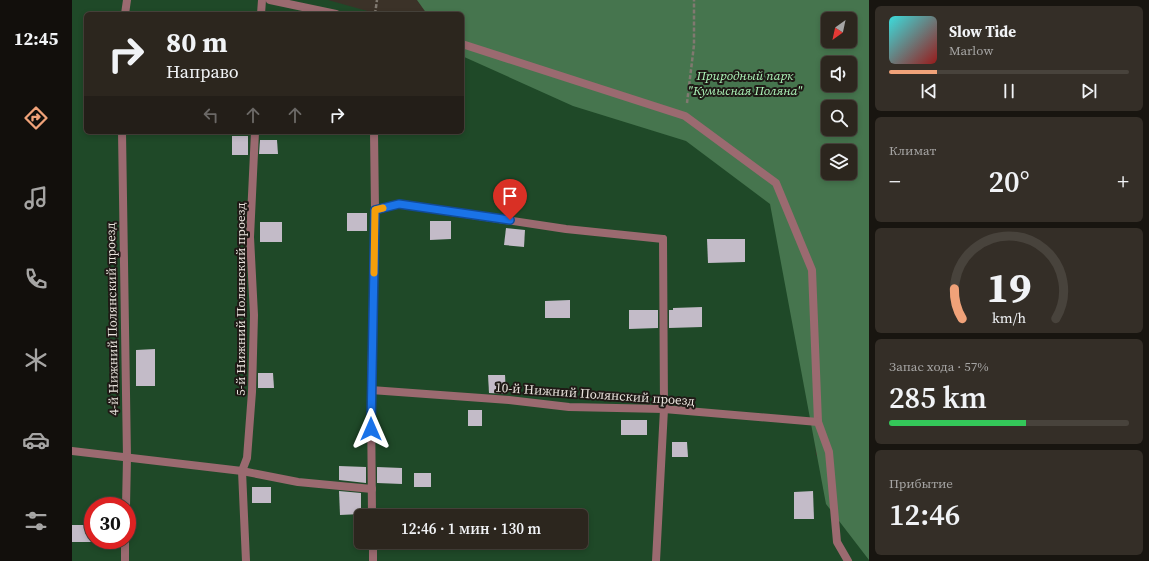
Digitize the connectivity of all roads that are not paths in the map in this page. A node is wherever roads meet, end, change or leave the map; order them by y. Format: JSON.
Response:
{"nodes":[{"id":1,"x":127,"y":0,"type":"edge"},
{"id":2,"x":262,"y":0,"type":"edge"},
{"id":3,"x":270,"y":0,"type":"edge"},
{"id":4,"x":125,"y":12,"type":"edge"},
{"id":5,"x":261,"y":12,"type":"edge"},
{"id":6,"x":327,"y":12,"type":"edge"},
{"id":7,"x":464,"y":45,"type":"edge"},
{"id":8,"x":122,"y":134,"type":"edge"},
{"id":9,"x":255,"y":134,"type":"edge"},
{"id":10,"x":374,"y":134,"type":"edge"},
{"id":11,"x":375,"y":210,"type":"junction"},
{"id":12,"x":371,"y":390,"type":"junction"},
{"id":13,"x":664,"y":409,"type":"junction"},
{"id":14,"x":818,"y":422,"type":"junction"},
{"id":15,"x":72,"y":451,"type":"edge"},
{"id":16,"x":127,"y":458,"type":"junction"},
{"id":17,"x":242,"y":471,"type":"junction"},
{"id":18,"x":372,"y":489,"type":"junction"},
{"id":19,"x":126,"y":497,"type":"edge"},
{"id":20,"x":372,"y":509,"type":"edge"},
{"id":21,"x":126,"y":549,"type":"edge"},
{"id":22,"x":373,"y":549,"type":"edge"},
{"id":23,"x":125,"y":561,"type":"edge"},
{"id":24,"x":246,"y":561,"type":"edge"},
{"id":25,"x":373,"y":561,"type":"edge"},
{"id":26,"x":656,"y":561,"type":"edge"},
{"id":27,"x":848,"y":561,"type":"edge"}],
"edges":[{"from":1,"to":4,"type":"street"},
{"from":2,"to":5,"type":"street"},
{"from":3,"to":6,"type":"street"},
{"from":7,"to":14,"type":"street"},
{"from":8,"to":16,"type":"street","name":"4-й Нижний Полянский проезд"},
{"from":9,"to":17,"type":"street","name":"5-й Нижний Полянский проезд"},
{"from":10,"to":11,"type":"street"},
{"from":11,"to":12,"type":"street"},
{"from":11,"to":13,"type":"street"},
{"from":12,"to":13,"type":"street","name":"10-й Нижний Полянский проезд"},
{"from":12,"to":18,"type":"street"},
{"from":13,"to":14,"type":"street","name":"10-й Нижний Полянский проезд"},
{"from":13,"to":26,"type":"street"},
{"from":14,"to":27,"type":"street"},
{"from":15,"to":16,"type":"street"},
{"from":16,"to":17,"type":"street"},
{"from":16,"to":19,"type":"street","name":"4-й Нижний Полянский проезд"},
{"from":17,"to":18,"type":"street"},
{"from":17,"to":24,"type":"street","name":"5-й Нижний Полянский проезд"},
{"from":18,"to":20,"type":"street"},
{"from":21,"to":23,"type":"street"},
{"from":22,"to":25,"type":"street"}]}
